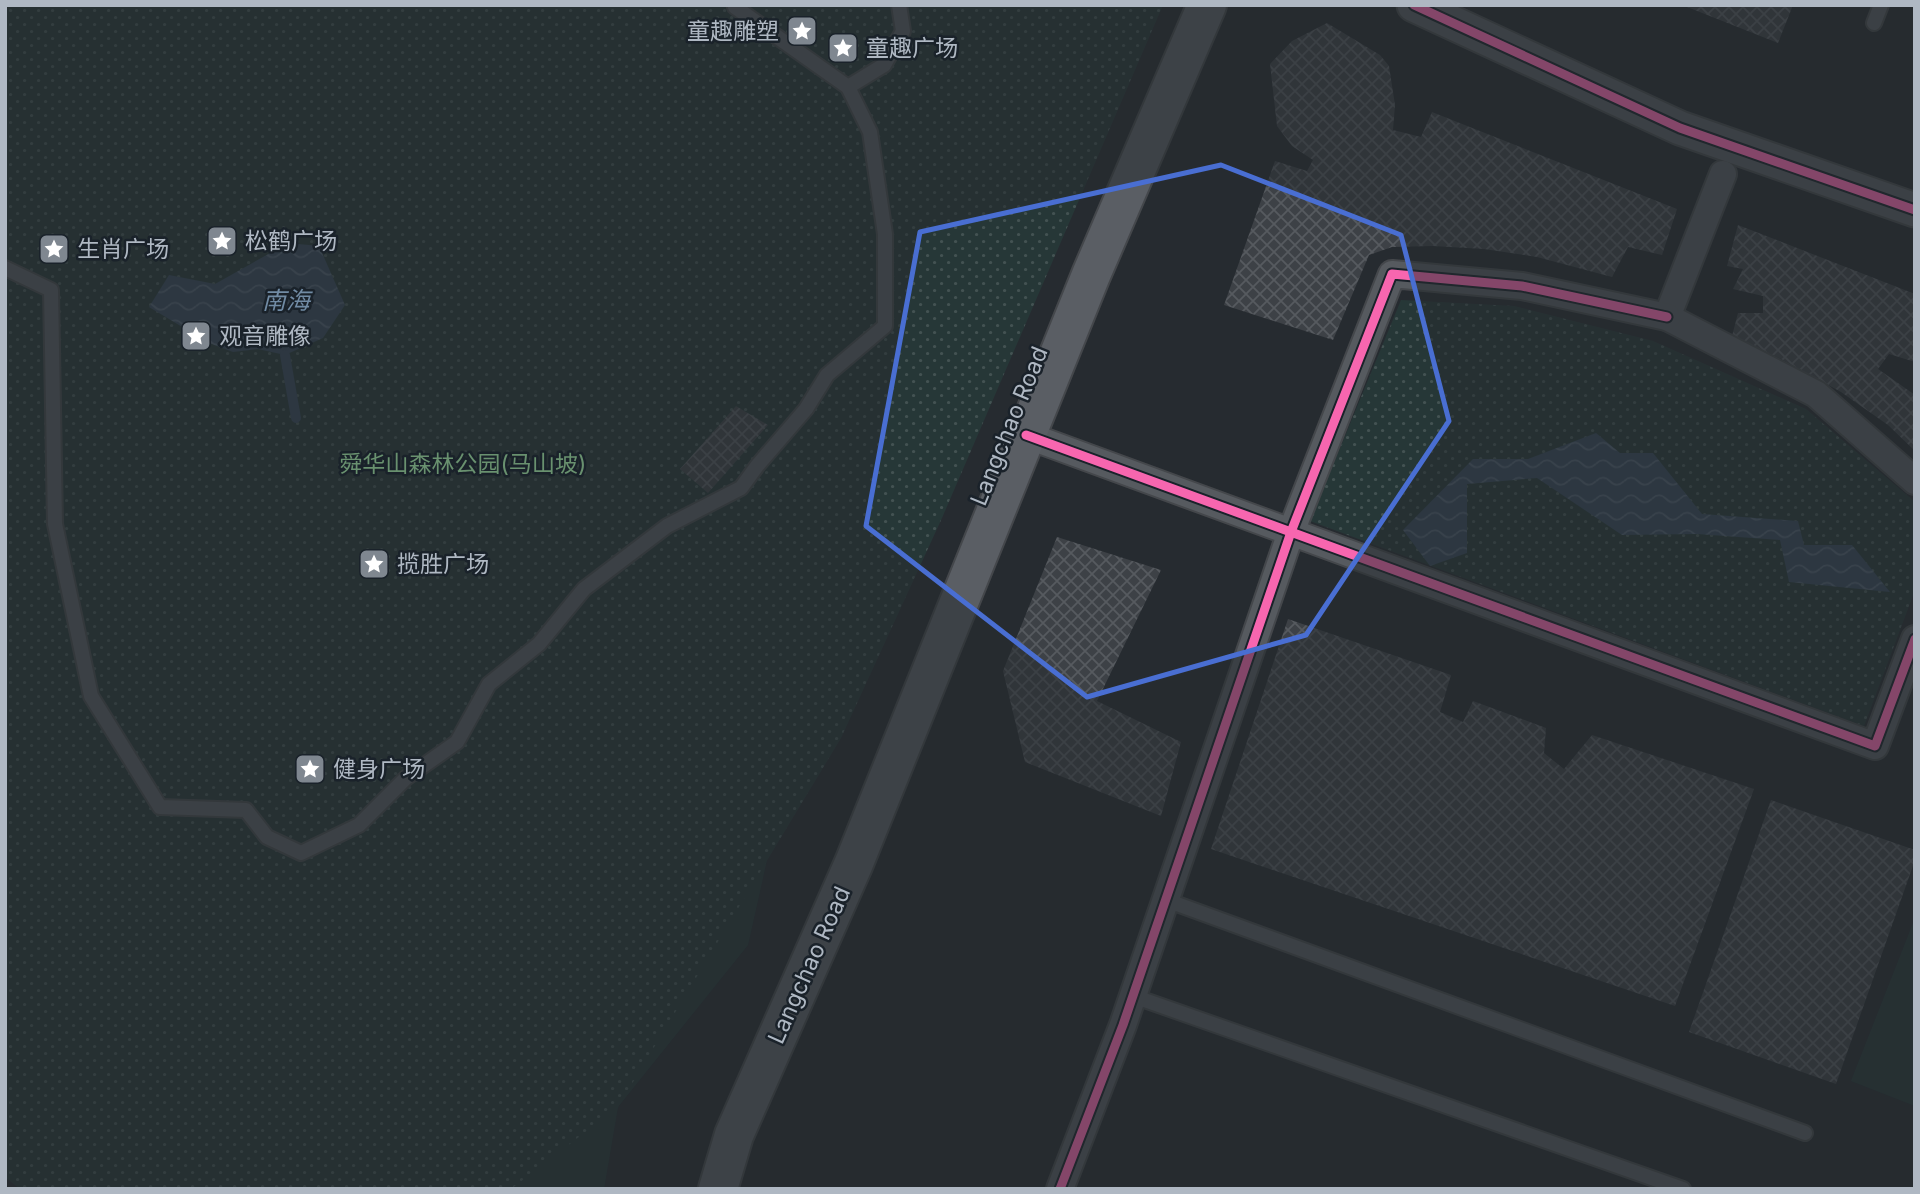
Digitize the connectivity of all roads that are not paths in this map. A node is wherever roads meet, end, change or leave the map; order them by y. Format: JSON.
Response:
{"nodes":[{"id":1,"x":899,"y":5,"type":"edge"},
{"id":2,"x":1207,"y":5,"type":"edge"},
{"id":3,"x":1414,"y":5,"type":"edge"},
{"id":4,"x":1881,"y":5,"type":"edge"},
{"id":5,"x":731,"y":6,"type":"edge"},
{"id":6,"x":1874,"y":23,"type":"dead end"},
{"id":7,"x":848,"y":87,"type":"junction"},
{"id":8,"x":1723,"y":174,"type":"dead end"},
{"id":9,"x":1915,"y":210,"type":"edge"},
{"id":10,"x":5,"y":268,"type":"edge"},
{"id":11,"x":1667,"y":317,"type":"junction"},
{"id":12,"x":1026,"y":435,"type":"junction"},
{"id":13,"x":1915,"y":481,"type":"edge"},
{"id":14,"x":1291,"y":532,"type":"junction"},
{"id":15,"x":1915,"y":639,"type":"edge"},
{"id":16,"x":1166,"y":900,"type":"junction"},
{"id":17,"x":1133,"y":996,"type":"junction"},
{"id":18,"x":1805,"y":1133,"type":"dead end"},
{"id":19,"x":718,"y":1189,"type":"edge"},
{"id":20,"x":1059,"y":1189,"type":"edge"},
{"id":21,"x":1683,"y":1189,"type":"edge"}],
"edges":[{"from":1,"to":7,"type":"lane"},
{"from":2,"to":12,"type":"main road","name":"Langchao Road"},
{"from":3,"to":9,"type":"street"},
{"from":4,"to":6,"type":"lane"},
{"from":5,"to":7,"type":"lane"},
{"from":7,"to":10,"type":"lane"},
{"from":8,"to":11,"type":"street"},
{"from":11,"to":13,"type":"street"},
{"from":11,"to":14,"type":"street"},
{"from":12,"to":14,"type":"street"},
{"from":12,"to":19,"type":"main road","name":"Langchao Road"},
{"from":14,"to":15,"type":"street"},
{"from":14,"to":16,"type":"street"},
{"from":16,"to":17,"type":"street"},
{"from":16,"to":18,"type":"lane"},
{"from":17,"to":20,"type":"street"},
{"from":17,"to":21,"type":"lane"}]}
